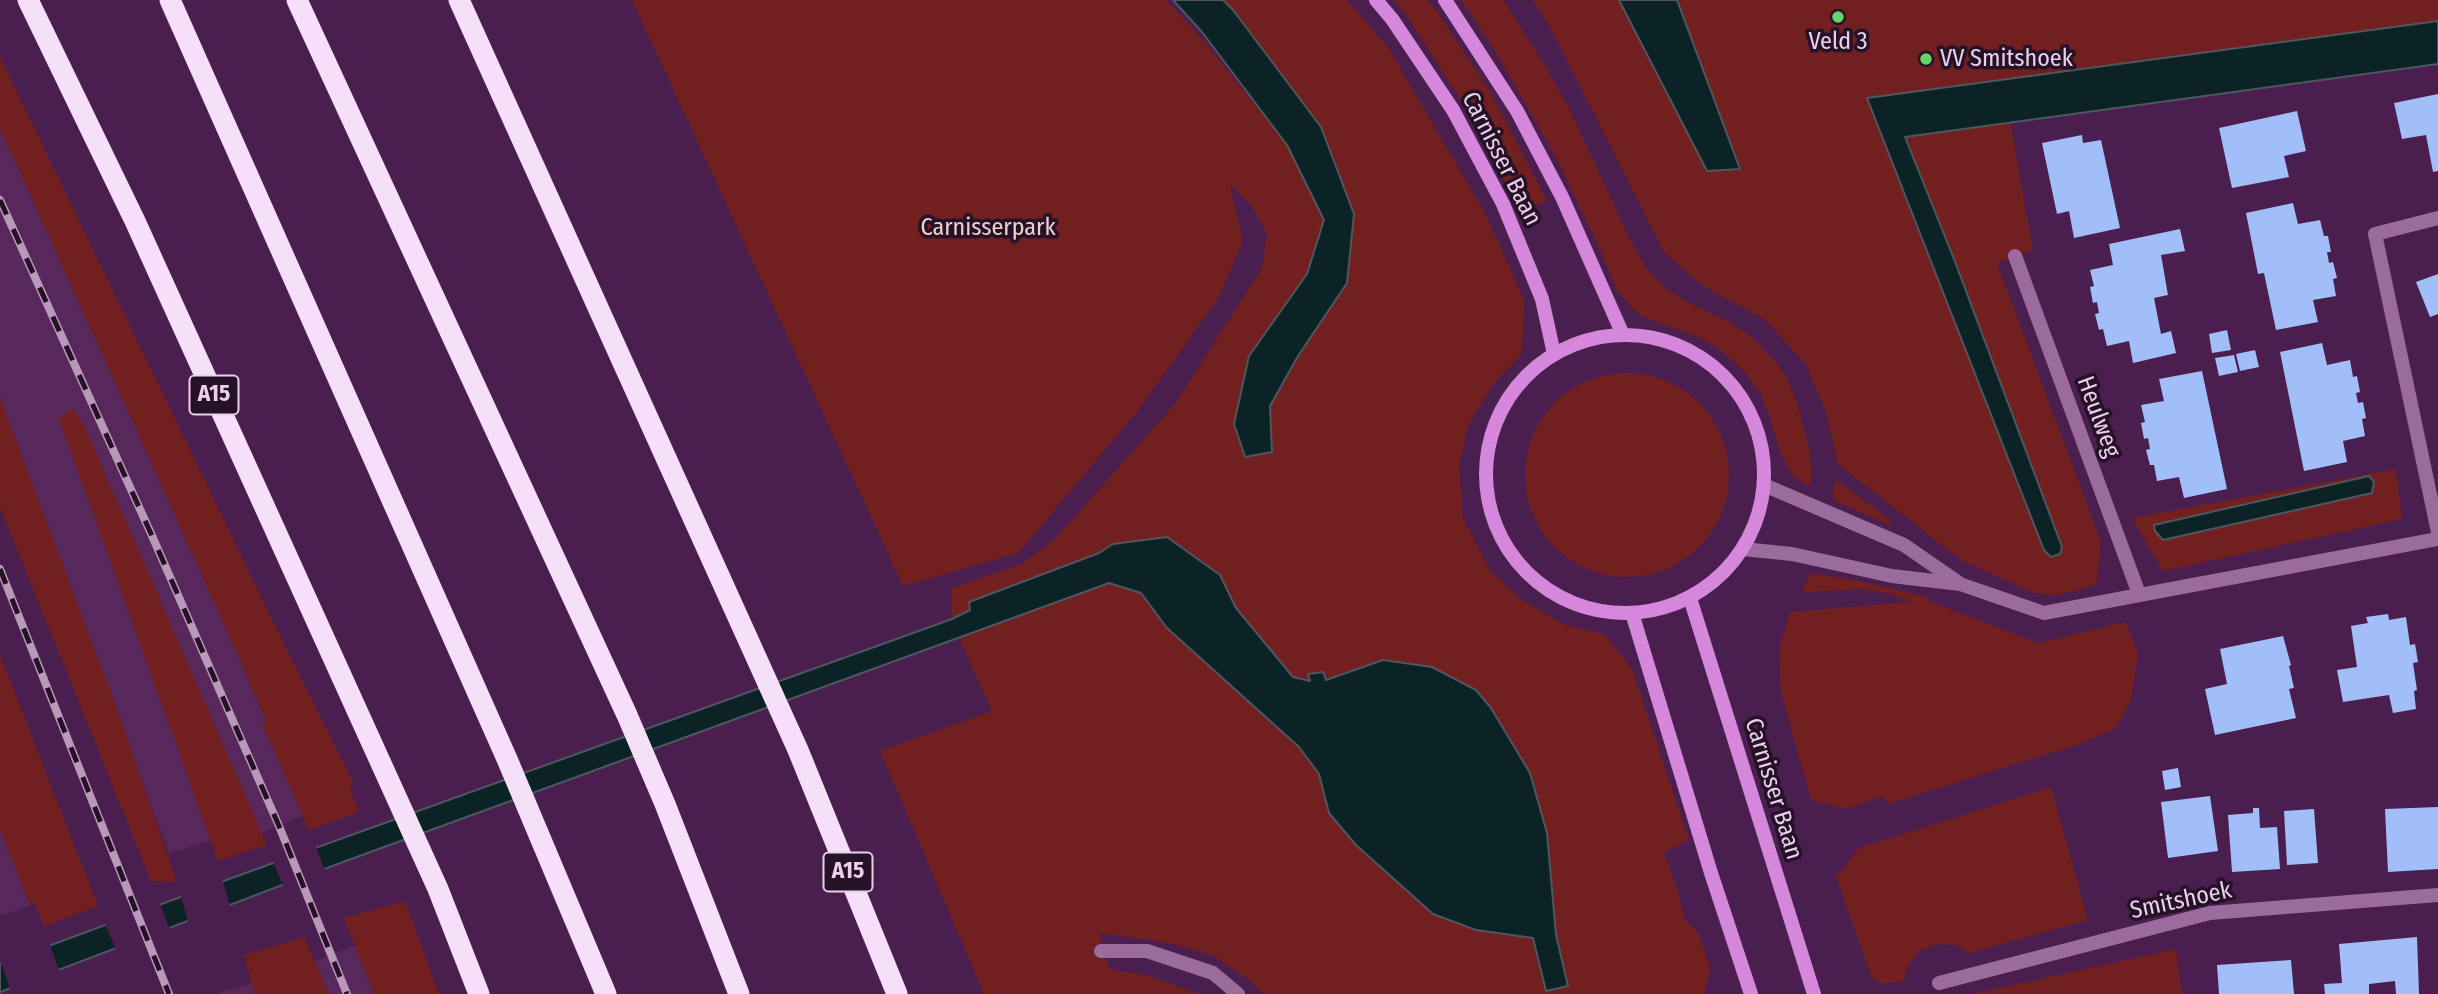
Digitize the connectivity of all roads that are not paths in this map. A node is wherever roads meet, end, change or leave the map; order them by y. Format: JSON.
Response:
{"nodes":[{"id":1,"x":28,"y":0,"type":"edge"},
{"id":2,"x":164,"y":0,"type":"edge"},
{"id":3,"x":170,"y":0,"type":"edge"},
{"id":4,"x":297,"y":0,"type":"edge"},
{"id":5,"x":459,"y":0,"type":"edge"},
{"id":6,"x":1376,"y":0,"type":"edge"},
{"id":7,"x":1445,"y":0,"type":"edge"},
{"id":8,"x":185,"y":33,"type":"junction"},
{"id":9,"x":2438,"y":218,"type":"edge"},
{"id":10,"x":2015,"y":256,"type":"dead end"},
{"id":11,"x":1623,"y":335,"type":"junction"},
{"id":12,"x":1554,"y":354,"type":"junction"},
{"id":13,"x":1764,"y":485,"type":"junction"},
{"id":14,"x":2438,"y":532,"type":"edge"},
{"id":15,"x":2438,"y":539,"type":"edge"},
{"id":16,"x":1743,"y":549,"type":"junction"},
{"id":17,"x":1960,"y":584,"type":"junction"},
{"id":18,"x":2139,"y":594,"type":"junction"},
{"id":19,"x":1690,"y":597,"type":"junction"},
{"id":20,"x":1632,"y":613,"type":"junction"},
{"id":21,"x":2438,"y":895,"type":"edge"},
{"id":22,"x":1101,"y":951,"type":"dead end"},
{"id":23,"x":1939,"y":983,"type":"dead end"},
{"id":24,"x":479,"y":994,"type":"edge"},
{"id":25,"x":606,"y":994,"type":"edge"},
{"id":26,"x":740,"y":994,"type":"edge"},
{"id":27,"x":897,"y":994,"type":"edge"},
{"id":28,"x":1238,"y":994,"type":"edge"},
{"id":29,"x":1751,"y":994,"type":"edge"},
{"id":30,"x":1814,"y":994,"type":"edge"}],
"edges":[{"from":1,"to":24,"type":"highway","number":"A15"},
{"from":2,"to":8,"type":"highway"},
{"from":3,"to":8,"type":"highway"},
{"from":4,"to":26,"type":"highway"},
{"from":5,"to":27,"type":"highway","number":"A15"},
{"from":6,"to":12,"type":"main road","name":"Carnisser Baan"},
{"from":7,"to":11,"type":"main road","name":"Carnisser Baan"},
{"from":8,"to":25,"type":"highway"},
{"from":9,"to":14,"type":"street"},
{"from":10,"to":18,"type":"street","name":"Heulweg"},
{"from":11,"to":12,"type":"main road"},
{"from":11,"to":13,"type":"main road"},
{"from":12,"to":20,"type":"main road"},
{"from":13,"to":16,"type":"main road"},
{"from":13,"to":17,"type":"street"},
{"from":15,"to":18,"type":"street"},
{"from":16,"to":17,"type":"street"},
{"from":16,"to":19,"type":"main road"},
{"from":17,"to":18,"type":"street"},
{"from":19,"to":20,"type":"main road"},
{"from":19,"to":30,"type":"main road","name":"Carnisser Baan"},
{"from":20,"to":29,"type":"main road"},
{"from":21,"to":23,"type":"street","name":"Smitshoek"},
{"from":22,"to":28,"type":"street"}]}
